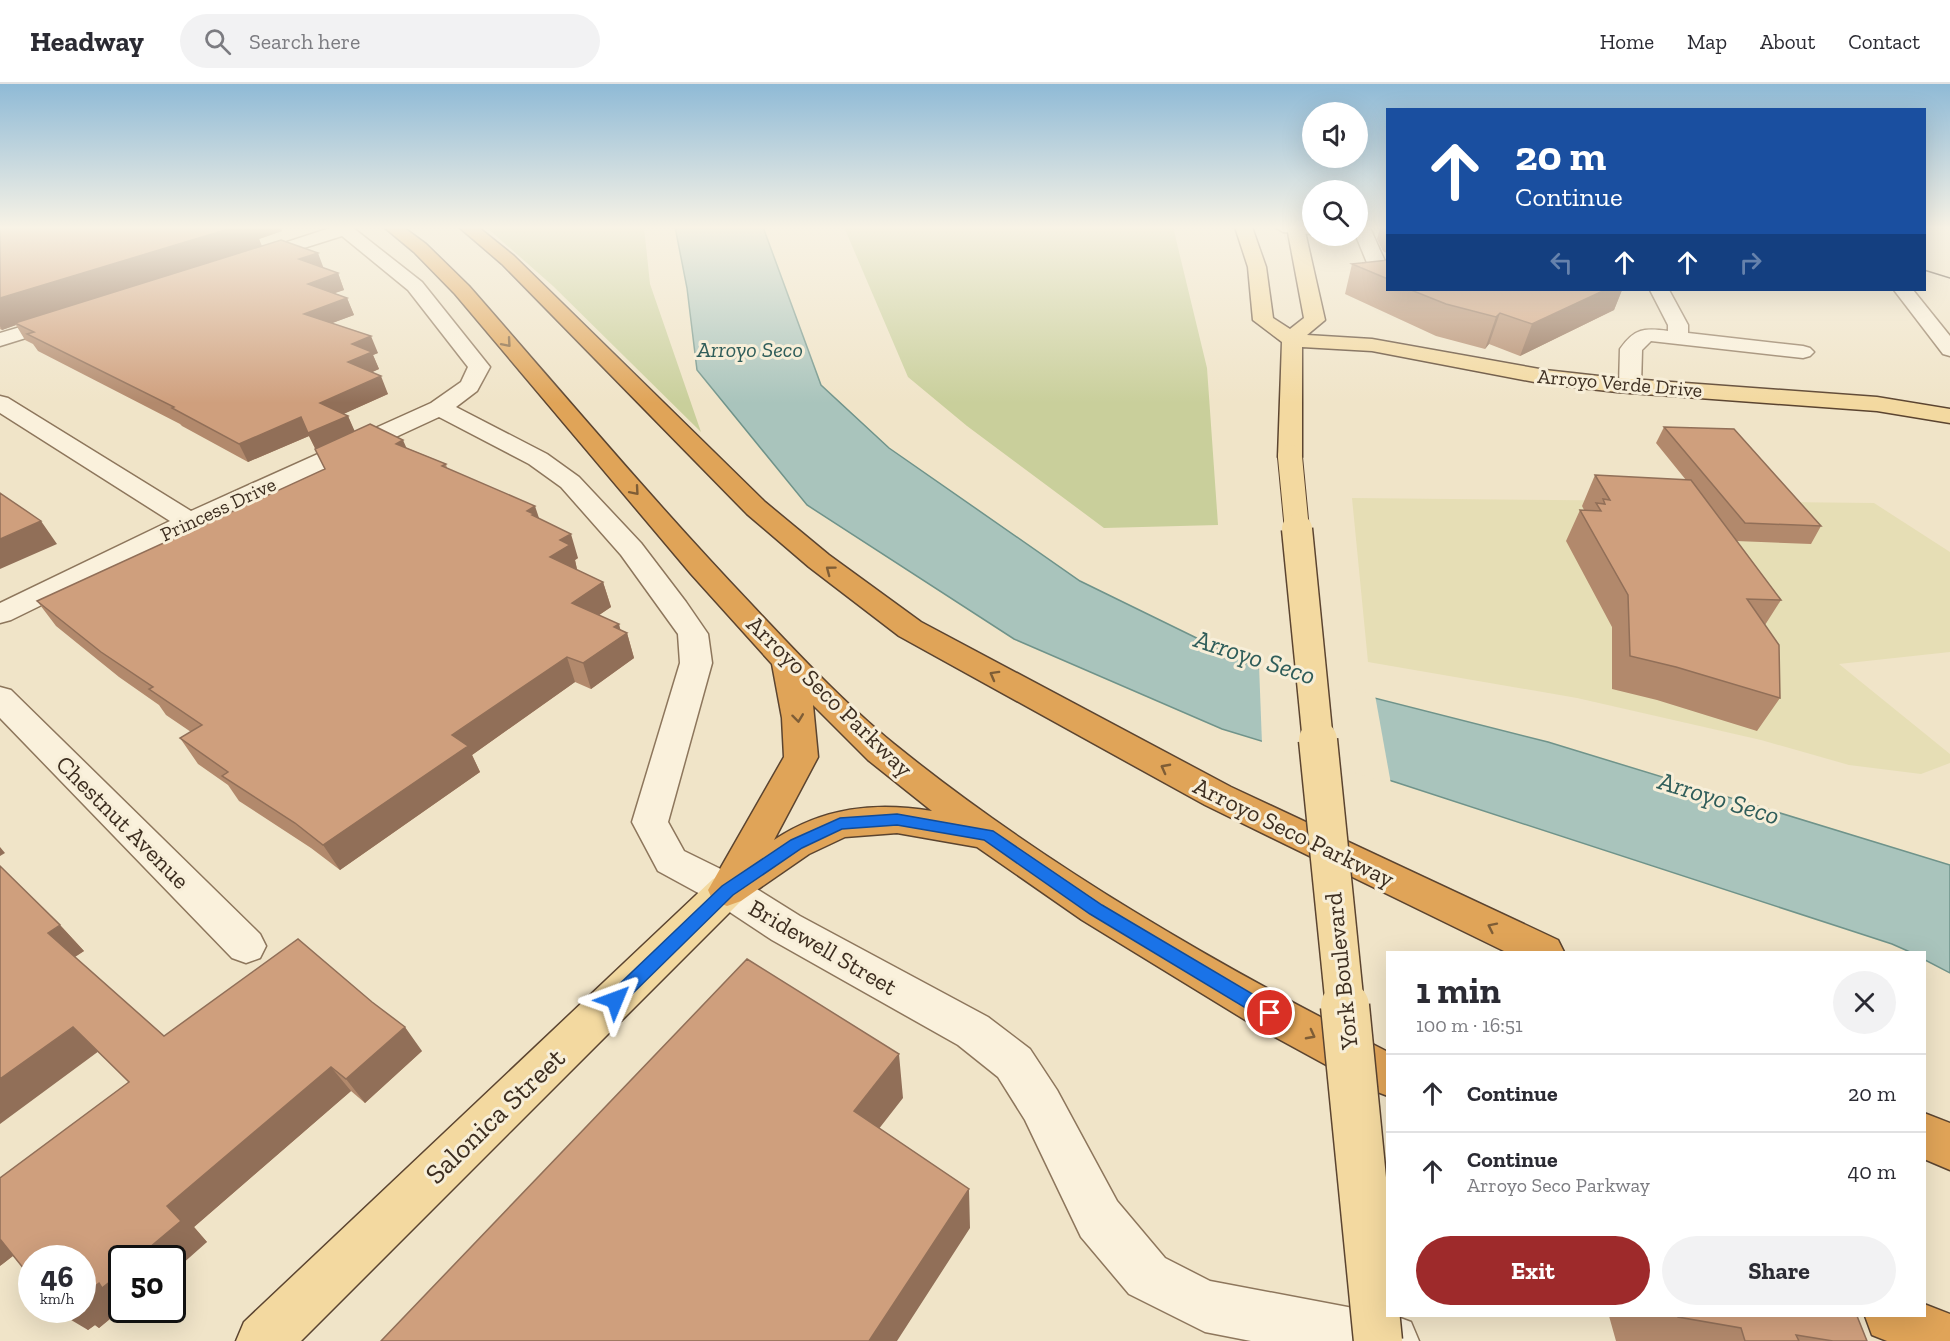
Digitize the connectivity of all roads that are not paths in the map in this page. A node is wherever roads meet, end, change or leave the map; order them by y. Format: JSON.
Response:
{"nodes":[{"id":1,"x":415,"y":286,"type":"edge"},
{"id":2,"x":458,"y":286,"type":"edge"},
{"id":3,"x":534,"y":286,"type":"edge"},
{"id":4,"x":1259,"y":286,"type":"edge"},
{"id":5,"x":1308,"y":286,"type":"edge"},
{"id":6,"x":1661,"y":291,"type":"edge"},
{"id":7,"x":1903,"y":291,"type":"edge"},
{"id":8,"x":79,"y":315,"type":"edge"},
{"id":9,"x":1678,"y":338,"type":"junction"},
{"id":10,"x":0,"y":340,"type":"edge"},
{"id":11,"x":1292,"y":340,"type":"junction"},
{"id":12,"x":1950,"y":350,"type":"edge"},
{"id":13,"x":1803,"y":352,"type":"dead end"},
{"id":14,"x":1630,"y":386,"type":"junction"},
{"id":15,"x":0,"y":403,"type":"edge"},
{"id":16,"x":439,"y":408,"type":"junction"},
{"id":17,"x":1950,"y":416,"type":"edge"},
{"id":18,"x":190,"y":522,"type":"junction"},
{"id":19,"x":0,"y":614,"type":"edge"},
{"id":20,"x":787,"y":661,"type":"junction"},
{"id":21,"x":0,"y":698,"type":"edge"},
{"id":22,"x":988,"y":835,"type":"junction"},
{"id":23,"x":727,"y":890,"type":"junction"},
{"id":24,"x":246,"y":946,"type":"dead end"},
{"id":25,"x":1542,"y":951,"type":"edge"},
{"id":26,"x":1386,"y":1074,"type":"edge"},
{"id":27,"x":1926,"y":1136,"type":"edge"},
{"id":28,"x":1950,"y":1147,"type":"edge"},
{"id":29,"x":1893,"y":1317,"type":"edge"},
{"id":30,"x":263,"y":1341,"type":"edge"},
{"id":31,"x":1378,"y":1341,"type":"edge"},
{"id":32,"x":1392,"y":1341,"type":"edge"},
{"id":33,"x":1949,"y":1341,"type":"edge"}],
"edges":[{"from":1,"to":16,"type":"street"},
{"from":2,"to":20,"type":"highway","name":"Arroyo Seco Parkway","one_way":true},
{"from":25,"to":3,"type":"highway","name":"Arroyo Seco Parkway","one_way":true},
{"from":4,"to":11,"type":"main road"},
{"from":5,"to":11,"type":"main road"},
{"from":6,"to":9,"type":"street"},
{"from":7,"to":12,"type":"street"},
{"from":8,"to":10,"type":"street"},
{"from":9,"to":13,"type":"street"},
{"from":9,"to":14,"type":"street"},
{"from":11,"to":14,"type":"main road","name":"Arroyo Verde Drive"},
{"from":11,"to":31,"type":"main road","name":"York Boulevard","bridge":true},
{"from":14,"to":17,"type":"main road","name":"Arroyo Verde Drive"},
{"from":15,"to":18,"type":"street"},
{"from":16,"to":18,"type":"street","name":"Princess Drive"},
{"from":16,"to":23,"type":"street","name":"Bridewell Street"},
{"from":18,"to":19,"type":"street","name":"Princess Drive"},
{"from":20,"to":22,"type":"highway","name":"Arroyo Seco Parkway"},
{"from":20,"to":23,"type":"highway","one_way":true},
{"from":21,"to":24,"type":"street","name":"Chestnut Avenue"},
{"from":22,"to":23,"type":"highway"},
{"from":22,"to":26,"type":"highway","name":"Arroyo Seco Parkway","one_way":true},
{"from":23,"to":30,"type":"main road","name":"Salonica Street"},
{"from":23,"to":32,"type":"street","name":"Bridewell Street"},
{"from":27,"to":28,"type":"highway"},
{"from":29,"to":33,"type":"highway"}]}
